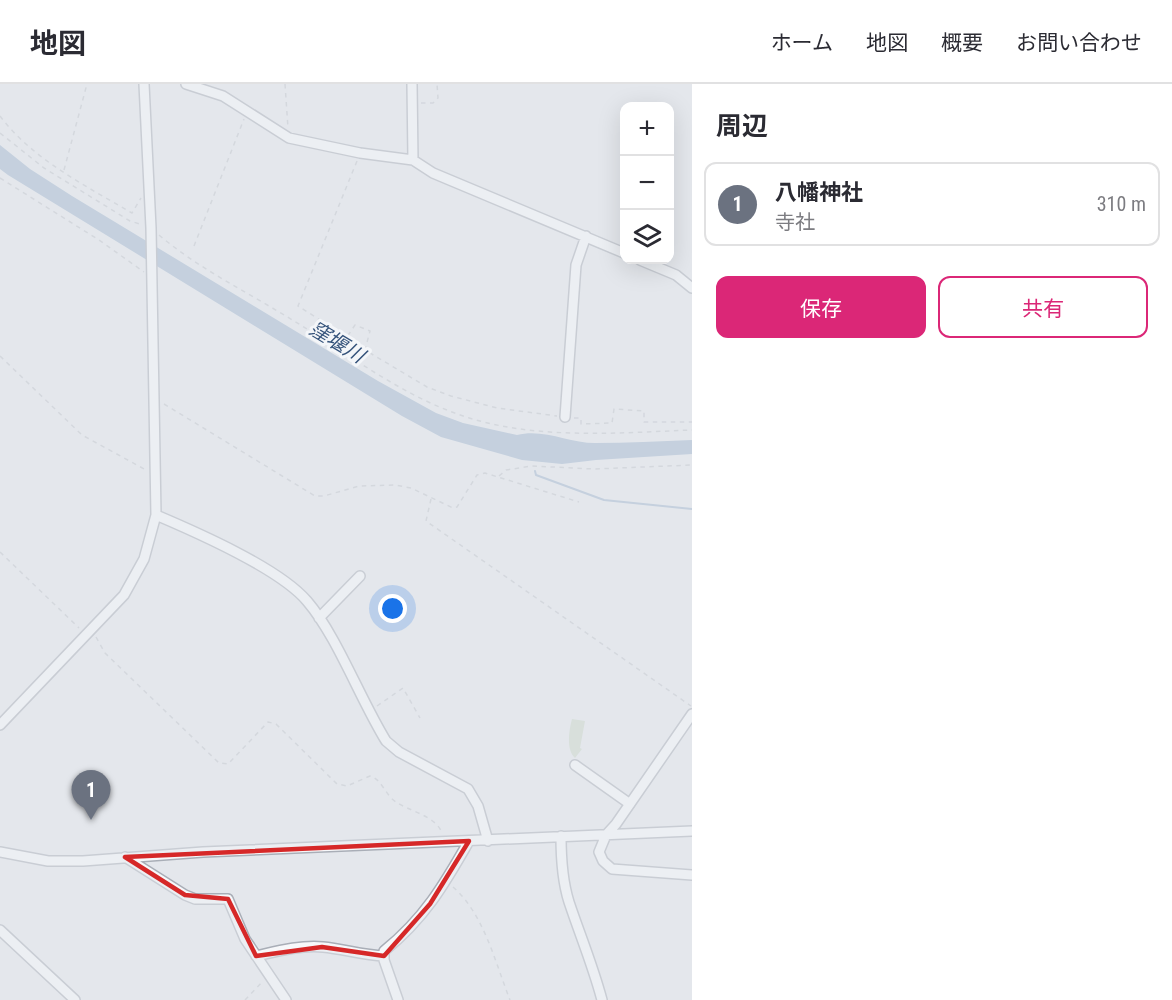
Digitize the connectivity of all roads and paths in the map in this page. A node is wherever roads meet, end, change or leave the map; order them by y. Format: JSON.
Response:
{"nodes":[{"id":1,"x":87,"y":84,"type":"edge"},
{"id":2,"x":144,"y":84,"type":"edge"},
{"id":3,"x":186,"y":84,"type":"edge"},
{"id":4,"x":285,"y":84,"type":"edge"},
{"id":5,"x":412,"y":84,"type":"edge"},
{"id":6,"x":437,"y":84,"type":"edge"},
{"id":7,"x":411,"y":103,"type":"junction"},
{"id":8,"x":247,"y":112,"type":"junction"},
{"id":9,"x":0,"y":116,"type":"edge"},
{"id":10,"x":0,"y":133,"type":"edge"},
{"id":11,"x":289,"y":138,"type":"junction"},
{"id":12,"x":360,"y":153,"type":"junction"},
{"id":13,"x":413,"y":160,"type":"junction"},
{"id":14,"x":64,"y":171,"type":"junction"},
{"id":15,"x":0,"y":178,"type":"edge"},
{"id":16,"x":147,"y":187,"type":"junction"},
{"id":17,"x":151,"y":228,"type":"junction"},
{"id":18,"x":586,"y":236,"type":"junction"},
{"id":19,"x":194,"y":246,"type":"dead end"},
{"id":20,"x":620,"y":251,"type":"edge"},
{"id":21,"x":650,"y":264,"type":"edge"},
{"id":22,"x":151,"y":276,"type":"junction"},
{"id":23,"x":692,"y":288,"type":"edge"},
{"id":24,"x":0,"y":356,"type":"edge"},
{"id":25,"x":154,"y":401,"type":"junction"},
{"id":26,"x":565,"y":417,"type":"junction"},
{"id":27,"x":692,"y":422,"type":"edge"},
{"id":28,"x":692,"y":430,"type":"edge"},
{"id":29,"x":692,"y":465,"type":"edge"},
{"id":30,"x":155,"y":474,"type":"junction"},
{"id":31,"x":499,"y":476,"type":"junction"},
{"id":32,"x":431,"y":498,"type":"junction"},
{"id":33,"x":579,"y":502,"type":"dead end"},
{"id":34,"x":156,"y":515,"type":"junction"},
{"id":35,"x":0,"y":552,"type":"edge"},
{"id":36,"x":360,"y":576,"type":"dead end"},
{"id":37,"x":319,"y":618,"type":"junction"},
{"id":38,"x":89,"y":632,"type":"junction"},
{"id":39,"x":692,"y":707,"type":"edge"},
{"id":40,"x":369,"y":711,"type":"junction"},
{"id":41,"x":692,"y":714,"type":"edge"},
{"id":42,"x":420,"y":718,"type":"dead end"},
{"id":43,"x":0,"y":725,"type":"edge"},
{"id":44,"x":575,"y":765,"type":"dead end"},
{"id":45,"x":630,"y":804,"type":"junction"},
{"id":46,"x":692,"y":831,"type":"edge"},
{"id":47,"x":606,"y":835,"type":"junction"},
{"id":48,"x":561,"y":836,"type":"junction"},
{"id":49,"x":469,"y":841,"type":"junction"},
{"id":50,"x":488,"y":841,"type":"junction"},
{"id":51,"x":446,"y":842,"type":"junction"},
{"id":52,"x":0,"y":852,"type":"edge"},
{"id":53,"x":125,"y":857,"type":"junction"},
{"id":54,"x":692,"y":874,"type":"edge"},
{"id":55,"x":445,"y":881,"type":"junction"},
{"id":56,"x":0,"y":930,"type":"edge"},
{"id":57,"x":256,"y":956,"type":"junction"},
{"id":58,"x":384,"y":956,"type":"junction"},
{"id":59,"x":270,"y":974,"type":"junction"},
{"id":60,"x":75,"y":1000,"type":"edge"},
{"id":61,"x":245,"y":1000,"type":"edge"},
{"id":62,"x":286,"y":1000,"type":"edge"},
{"id":63,"x":398,"y":1000,"type":"edge"},
{"id":64,"x":510,"y":1000,"type":"edge"},
{"id":65,"x":602,"y":1000,"type":"edge"}],
"edges":[{"from":1,"to":14,"type":"path"},
{"from":2,"to":16,"type":"street"},
{"from":3,"to":8,"type":"street"},
{"from":4,"to":11,"type":"path"},
{"from":5,"to":7,"type":"street"},
{"from":6,"to":7,"type":"path"},
{"from":7,"to":13,"type":"street"},
{"from":8,"to":11,"type":"street"},
{"from":8,"to":19,"type":"path"},
{"from":9,"to":14,"type":"path"},
{"from":10,"to":17,"type":"path"},
{"from":11,"to":12,"type":"street"},
{"from":12,"to":13,"type":"street"},
{"from":12,"to":26,"type":"path"},
{"from":13,"to":18,"type":"street"},
{"from":14,"to":16,"type":"path"},
{"from":15,"to":22,"type":"path"},
{"from":16,"to":17,"type":"street"},
{"from":17,"to":22,"type":"street"},
{"from":17,"to":28,"type":"path"},
{"from":18,"to":20,"type":"street"},
{"from":18,"to":26,"type":"street"},
{"from":21,"to":23,"type":"street"},
{"from":22,"to":25,"type":"street"},
{"from":24,"to":30,"type":"path"},
{"from":25,"to":30,"type":"street"},
{"from":25,"to":32,"type":"path"},
{"from":26,"to":27,"type":"path"},
{"from":29,"to":31,"type":"path"},
{"from":30,"to":34,"type":"street"},
{"from":31,"to":32,"type":"path"},
{"from":31,"to":33,"type":"path"},
{"from":32,"to":39,"type":"path"},
{"from":34,"to":37,"type":"street"},
{"from":34,"to":38,"type":"street"},
{"from":35,"to":38,"type":"path"},
{"from":36,"to":37,"type":"street"},
{"from":37,"to":40,"type":"street"},
{"from":38,"to":43,"type":"street"},
{"from":38,"to":51,"type":"path"},
{"from":40,"to":42,"type":"path"},
{"from":40,"to":50,"type":"street"},
{"from":41,"to":45,"type":"street"},
{"from":44,"to":45,"type":"street"},
{"from":45,"to":47,"type":"street"},
{"from":46,"to":47,"type":"street"},
{"from":47,"to":48,"type":"street"},
{"from":47,"to":54,"type":"street"},
{"from":48,"to":50,"type":"street"},
{"from":48,"to":65,"type":"street"},
{"from":49,"to":50,"type":"street"},
{"from":49,"to":51,"type":"street"},
{"from":49,"to":55,"type":"street"},
{"from":51,"to":53,"type":"street"},
{"from":52,"to":53,"type":"street"},
{"from":53,"to":57,"type":"street"},
{"from":55,"to":58,"type":"street"},
{"from":55,"to":64,"type":"path"},
{"from":56,"to":60,"type":"street"},
{"from":57,"to":58,"type":"street"},
{"from":57,"to":59,"type":"street"},
{"from":58,"to":63,"type":"street"},
{"from":59,"to":61,"type":"path"},
{"from":59,"to":62,"type":"street"}]}
